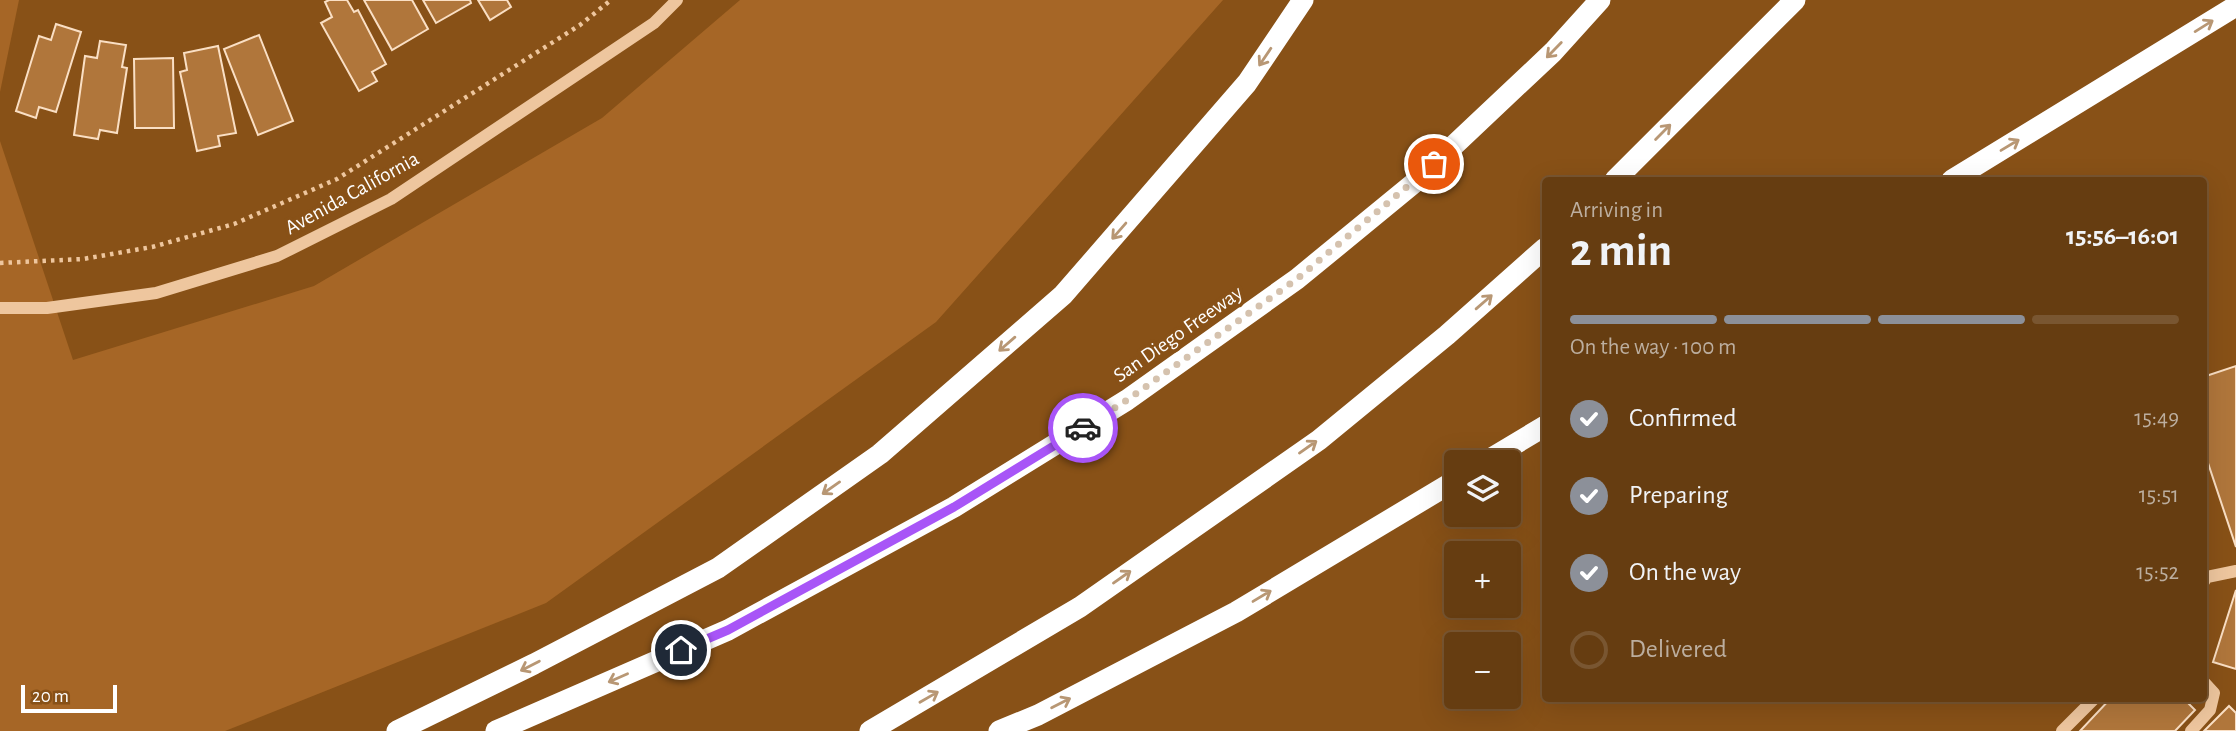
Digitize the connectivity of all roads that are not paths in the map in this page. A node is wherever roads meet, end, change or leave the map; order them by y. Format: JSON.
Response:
{"nodes":[{"id":1,"x":677,"y":0,"type":"edge"},
{"id":2,"x":1303,"y":0,"type":"edge"},
{"id":3,"x":1600,"y":0,"type":"edge"},
{"id":4,"x":1795,"y":0,"type":"edge"},
{"id":5,"x":2236,"y":6,"type":"edge"},
{"id":6,"x":1618,"y":177,"type":"edge"},
{"id":7,"x":1957,"y":177,"type":"edge"},
{"id":8,"x":1542,"y":251,"type":"edge"},
{"id":9,"x":0,"y":308,"type":"edge"},
{"id":10,"x":1542,"y":428,"type":"edge"},
{"id":11,"x":1505,"y":450,"type":"edge"},
{"id":12,"x":1444,"y":487,"type":"edge"},
{"id":13,"x":2236,"y":570,"type":"edge"},
{"id":14,"x":2207,"y":577,"type":"edge"},
{"id":15,"x":2207,"y":685,"type":"edge"},
{"id":16,"x":2091,"y":702,"type":"edge"},
{"id":17,"x":397,"y":731,"type":"edge"},
{"id":18,"x":496,"y":731,"type":"edge"},
{"id":19,"x":870,"y":731,"type":"edge"},
{"id":20,"x":999,"y":731,"type":"edge"},
{"id":21,"x":2062,"y":731,"type":"edge"},
{"id":22,"x":2191,"y":731,"type":"edge"}],
"edges":[{"from":1,"to":9,"type":"street","name":"Avenida California"},
{"from":2,"to":17,"type":"highway","one_way":true},
{"from":3,"to":18,"type":"highway","name":"San Diego Freeway","one_way":true},
{"from":6,"to":4,"type":"highway","one_way":true},
{"from":7,"to":5,"type":"highway","one_way":true},
{"from":19,"to":8,"type":"highway","one_way":true},
{"from":10,"to":11,"type":"highway"},
{"from":20,"to":12,"type":"highway","one_way":true},
{"from":13,"to":14,"type":"street"},
{"from":15,"to":22,"type":"street"},
{"from":16,"to":21,"type":"street"}]}
